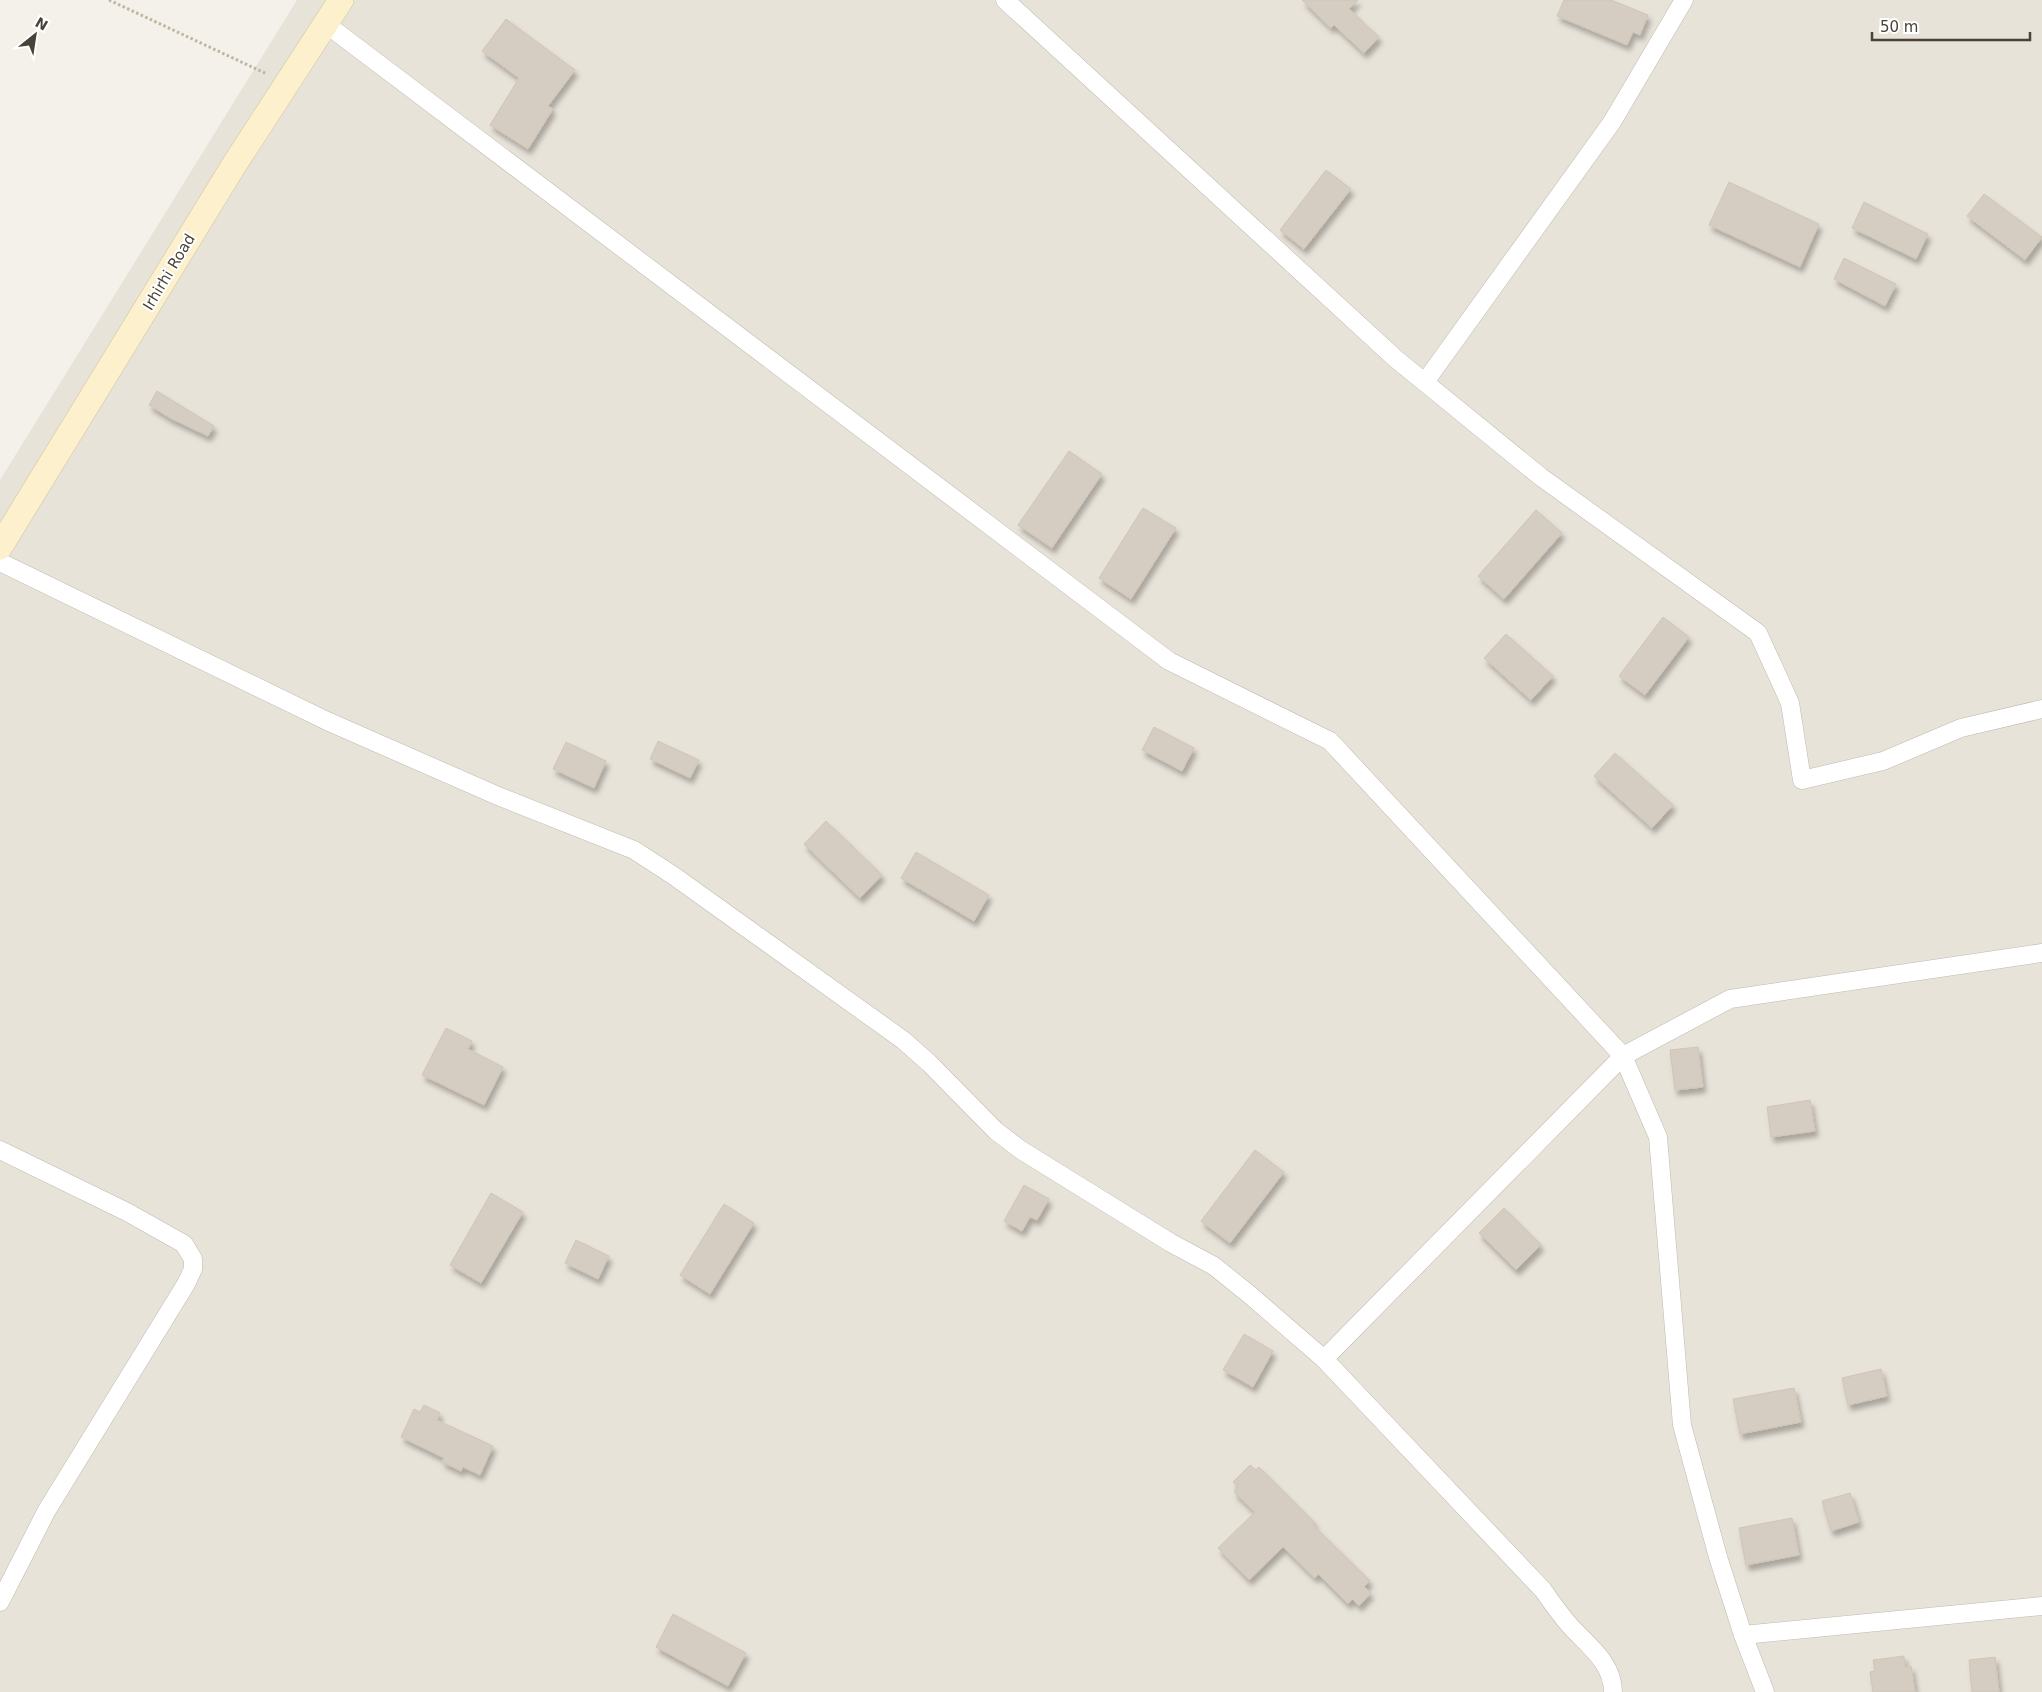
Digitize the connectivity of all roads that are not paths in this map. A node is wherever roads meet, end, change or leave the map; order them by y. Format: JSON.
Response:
{"nodes":[{"id":1,"x":341,"y":0,"type":"edge"},
{"id":2,"x":1005,"y":0,"type":"edge"},
{"id":3,"x":1684,"y":0,"type":"edge"},
{"id":4,"x":326,"y":24,"type":"junction"},
{"id":5,"x":1425,"y":382,"type":"junction"},
{"id":6,"x":0,"y":547,"type":"edge"},
{"id":7,"x":0,"y":562,"type":"edge"},
{"id":8,"x":2042,"y":710,"type":"edge"},
{"id":9,"x":2042,"y":953,"type":"edge"},
{"id":10,"x":1623,"y":1056,"type":"junction"},
{"id":11,"x":0,"y":1150,"type":"edge"},
{"id":12,"x":1324,"y":1359,"type":"junction"},
{"id":13,"x":0,"y":1602,"type":"edge"},
{"id":14,"x":2042,"y":1606,"type":"edge"},
{"id":15,"x":1743,"y":1635,"type":"junction"},
{"id":16,"x":1613,"y":1692,"type":"edge"},
{"id":17,"x":1765,"y":1692,"type":"edge"}],
"edges":[{"from":1,"to":4,"type":"street","name":"Irhirhi Road"},
{"from":2,"to":5,"type":"street"},
{"from":3,"to":5,"type":"street"},
{"from":4,"to":6,"type":"street","name":"Irhirhi Road"},
{"from":4,"to":10,"type":"street"},
{"from":5,"to":8,"type":"street"},
{"from":7,"to":12,"type":"street"},
{"from":9,"to":10,"type":"street"},
{"from":10,"to":12,"type":"street"},
{"from":10,"to":15,"type":"street"},
{"from":11,"to":13,"type":"street"},
{"from":12,"to":16,"type":"street"},
{"from":14,"to":15,"type":"street"},
{"from":15,"to":17,"type":"street"}]}
